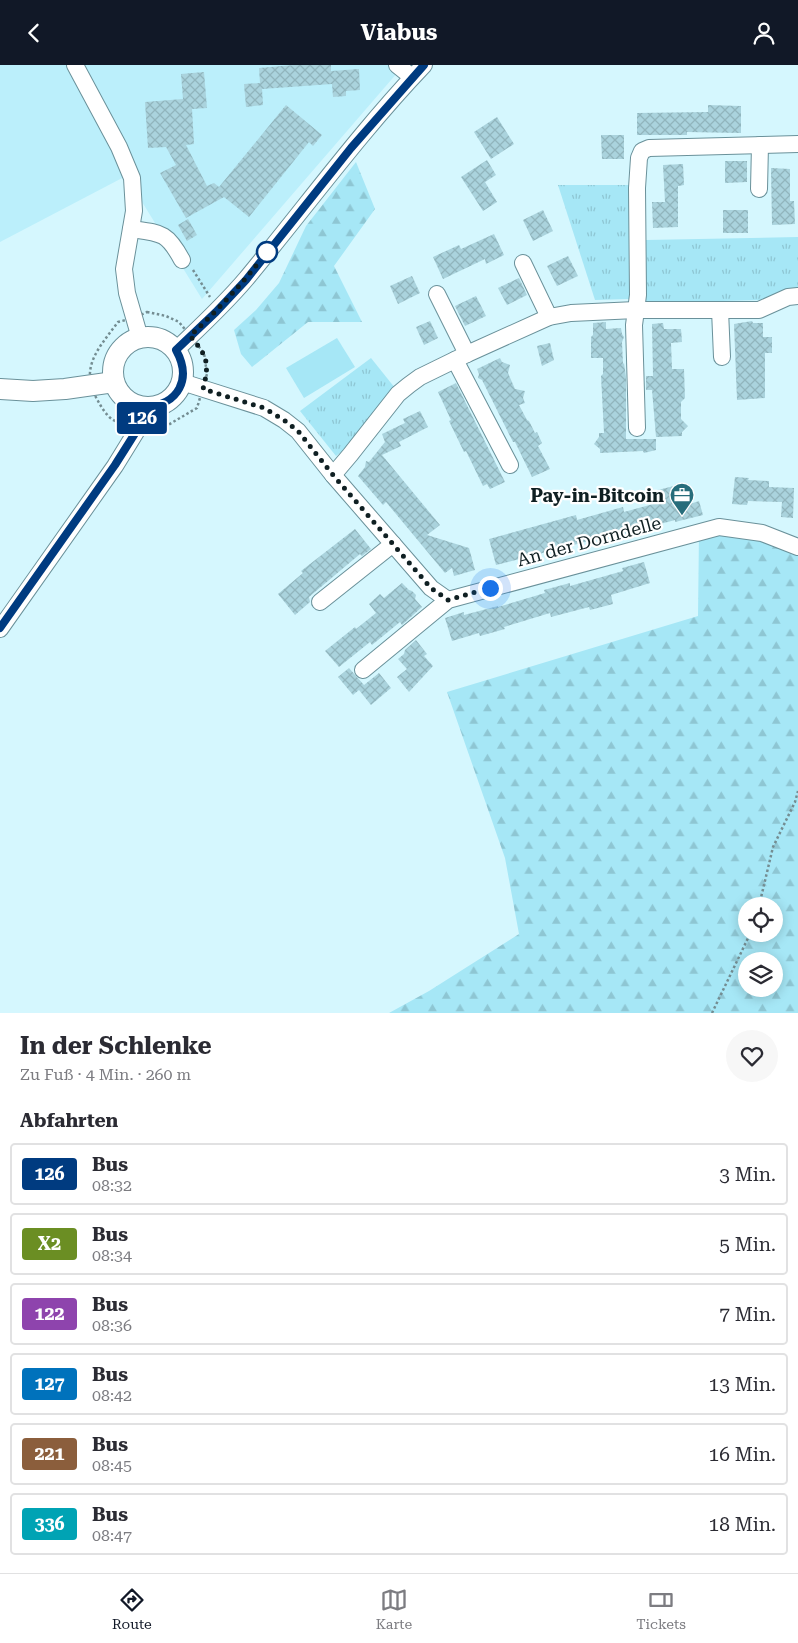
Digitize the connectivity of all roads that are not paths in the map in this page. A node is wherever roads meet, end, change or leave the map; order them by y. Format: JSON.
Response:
{"nodes":[{"id":1,"x":75,"y":65,"type":"edge"},
{"id":2,"x":397,"y":65,"type":"edge"},
{"id":3,"x":424,"y":65,"type":"edge"},
{"id":4,"x":412,"y":77,"type":"junction"},
{"id":5,"x":798,"y":144,"type":"edge"},
{"id":6,"x":760,"y":145,"type":"junction"},
{"id":7,"x":759,"y":189,"type":"dead end"},
{"id":8,"x":131,"y":229,"type":"junction"},
{"id":9,"x":182,"y":260,"type":"road end"},
{"id":10,"x":523,"y":263,"type":"dead end"},
{"id":11,"x":437,"y":294,"type":"dead end"},
{"id":12,"x":798,"y":296,"type":"edge"},
{"id":13,"x":636,"y":310,"type":"junction"},
{"id":14,"x":720,"y":310,"type":"junction"},
{"id":15,"x":549,"y":317,"type":"junction"},
{"id":16,"x":140,"y":338,"type":"junction"},
{"id":17,"x":183,"y":343,"type":"junction"},
{"id":18,"x":461,"y":357,"type":"junction"},
{"id":19,"x":722,"y":357,"type":"dead end"},
{"id":20,"x":114,"y":381,"type":"junction"},
{"id":21,"x":182,"y":382,"type":"junction"},
{"id":22,"x":0,"y":389,"type":"edge"},
{"id":23,"x":146,"y":407,"type":"junction"},
{"id":24,"x":637,"y":427,"type":"dead end"},
{"id":25,"x":510,"y":465,"type":"dead end"},
{"id":26,"x":333,"y":475,"type":"junction"},
{"id":27,"x":393,"y":544,"type":"junction"},
{"id":28,"x":798,"y":547,"type":"edge"},
{"id":29,"x":448,"y":600,"type":"junction"},
{"id":30,"x":320,"y":602,"type":"dead end"},
{"id":31,"x":0,"y":629,"type":"edge"},
{"id":32,"x":363,"y":670,"type":"dead end"}],
"edges":[{"from":1,"to":8,"type":"street"},
{"from":2,"to":4,"type":"street"},
{"from":3,"to":4,"type":"street"},
{"from":4,"to":17,"type":"street"},
{"from":5,"to":6,"type":"street"},
{"from":6,"to":7,"type":"street"},
{"from":6,"to":13,"type":"street"},
{"from":8,"to":9,"type":"street"},
{"from":8,"to":16,"type":"street"},
{"from":10,"to":15,"type":"street"},
{"from":11,"to":18,"type":"street"},
{"from":12,"to":14,"type":"street"},
{"from":13,"to":14,"type":"street"},
{"from":13,"to":15,"type":"street"},
{"from":13,"to":24,"type":"street"},
{"from":14,"to":19,"type":"street"},
{"from":15,"to":18,"type":"street"},
{"from":16,"to":17,"type":"main road"},
{"from":16,"to":20,"type":"main road"},
{"from":17,"to":21,"type":"main road"},
{"from":18,"to":25,"type":"street"},
{"from":18,"to":26,"type":"street"},
{"from":20,"to":22,"type":"main road"},
{"from":20,"to":23,"type":"main road"},
{"from":21,"to":23,"type":"main road"},
{"from":21,"to":26,"type":"street"},
{"from":23,"to":31,"type":"street"},
{"from":26,"to":27,"type":"street"},
{"from":27,"to":29,"type":"street"},
{"from":27,"to":30,"type":"street"},
{"from":28,"to":29,"type":"street","name":"An der Dorndelle"},
{"from":29,"to":32,"type":"street","name":"An der Dorndelle"}]}
